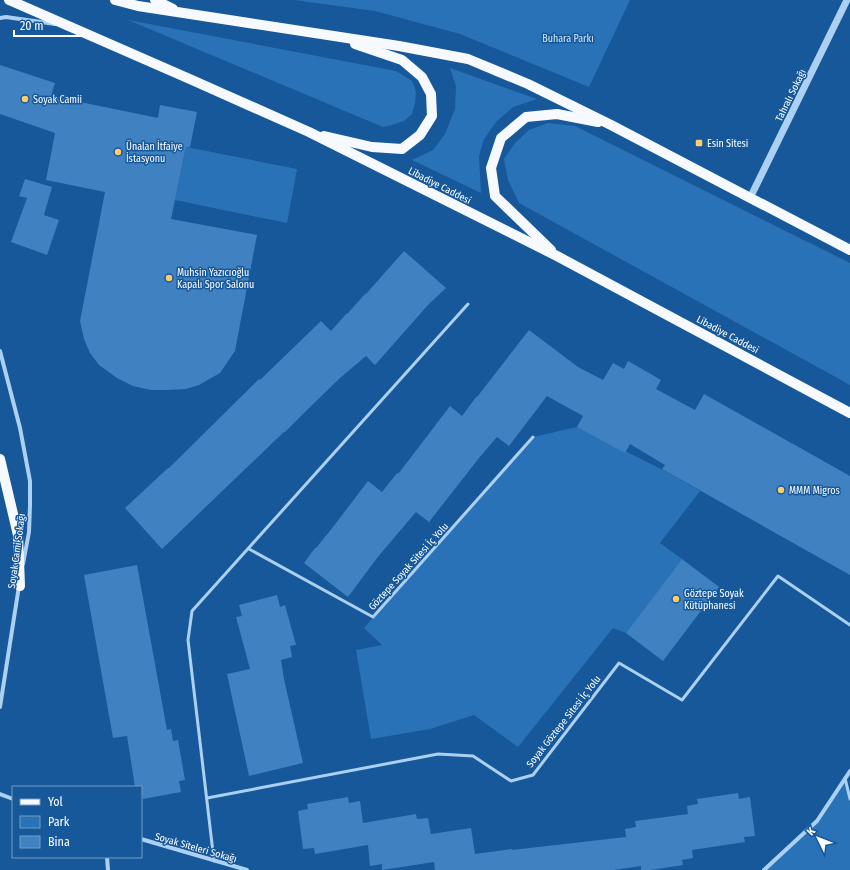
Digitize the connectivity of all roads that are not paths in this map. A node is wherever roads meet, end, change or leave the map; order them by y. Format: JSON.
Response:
{"nodes":[{"id":1,"x":9,"y":0,"type":"edge"},
{"id":2,"x":115,"y":0,"type":"edge"},
{"id":3,"x":155,"y":0,"type":"edge"},
{"id":4,"x":847,"y":0,"type":"edge"},
{"id":5,"x":182,"y":13,"type":"junction"},
{"id":6,"x":0,"y":18,"type":"edge"},
{"id":7,"x":71,"y":27,"type":"junction"},
{"id":8,"x":332,"y":36,"type":"junction"},
{"id":9,"x":611,"y":125,"type":"junction"},
{"id":10,"x":309,"y":132,"type":"junction"},
{"id":11,"x":750,"y":198,"type":"junction"},
{"id":12,"x":850,"y":250,"type":"edge"},
{"id":13,"x":557,"y":256,"type":"junction"},
{"id":14,"x":468,"y":304,"type":"dead end"},
{"id":15,"x":0,"y":351,"type":"edge"},
{"id":16,"x":850,"y":413,"type":"edge"},
{"id":17,"x":533,"y":437,"type":"dead end"},
{"id":18,"x":0,"y":459,"type":"edge"},
{"id":19,"x":248,"y":549,"type":"junction"},
{"id":20,"x":20,"y":586,"type":"junction"},
{"id":21,"x":850,"y":625,"type":"edge"},
{"id":22,"x":0,"y":706,"type":"edge"},
{"id":23,"x":850,"y":772,"type":"edge"},
{"id":24,"x":850,"y":776,"type":"edge"},
{"id":25,"x":845,"y":778,"type":"junction"},
{"id":26,"x":0,"y":794,"type":"edge"},
{"id":27,"x":207,"y":798,"type":"junction"},
{"id":28,"x":12,"y":799,"type":"edge"},
{"id":29,"x":850,"y":799,"type":"edge"},
{"id":30,"x":142,"y":839,"type":"edge"},
{"id":31,"x":107,"y":858,"type":"edge"},
{"id":32,"x":214,"y":860,"type":"junction"},
{"id":33,"x":108,"y":870,"type":"edge"},
{"id":34,"x":247,"y":870,"type":"edge"},
{"id":35,"x":764,"y":870,"type":"edge"}],
"edges":[{"from":1,"to":7,"type":"main road","name":"Libadiye Caddesi"},
{"from":2,"to":5,"type":"main road"},
{"from":3,"to":5,"type":"main road"},
{"from":4,"to":11,"type":"street","name":"Tahralı Sokağı"},
{"from":5,"to":8,"type":"main road"},
{"from":6,"to":7,"type":"street"},
{"from":7,"to":10,"type":"main road","name":"Libadiye Caddesi"},
{"from":8,"to":9,"type":"main road"},
{"from":8,"to":10,"type":"main road"},
{"from":9,"to":11,"type":"main road"},
{"from":9,"to":13,"type":"main road"},
{"from":10,"to":13,"type":"main road","name":"Libadiye Caddesi"},
{"from":11,"to":12,"type":"main road"},
{"from":13,"to":16,"type":"main road","name":"Libadiye Caddesi"},
{"from":14,"to":19,"type":"lane"},
{"from":15,"to":20,"type":"street","name":"Soyak Cami Sokağı"},
{"from":17,"to":19,"type":"lane","name":"Göztepe Soyak Sitesi İç Yolu"},
{"from":18,"to":20,"type":"main road"},
{"from":19,"to":27,"type":"lane"},
{"from":20,"to":22,"type":"street","name":"Soyak Cami Sokağı"},
{"from":21,"to":27,"type":"lane","name":"Soyak Göztepe Sitesi İç Yolu"},
{"from":23,"to":25,"type":"street"},
{"from":24,"to":25,"type":"street"},
{"from":25,"to":29,"type":"lane"},
{"from":25,"to":35,"type":"street"},
{"from":26,"to":28,"type":"street"},
{"from":27,"to":32,"type":"lane"},
{"from":30,"to":32,"type":"street","name":"Soyak Siteleri Sokağı"},
{"from":31,"to":33,"type":"street"},
{"from":32,"to":34,"type":"street","name":"Soyak Siteleri Sokağı"}]}
